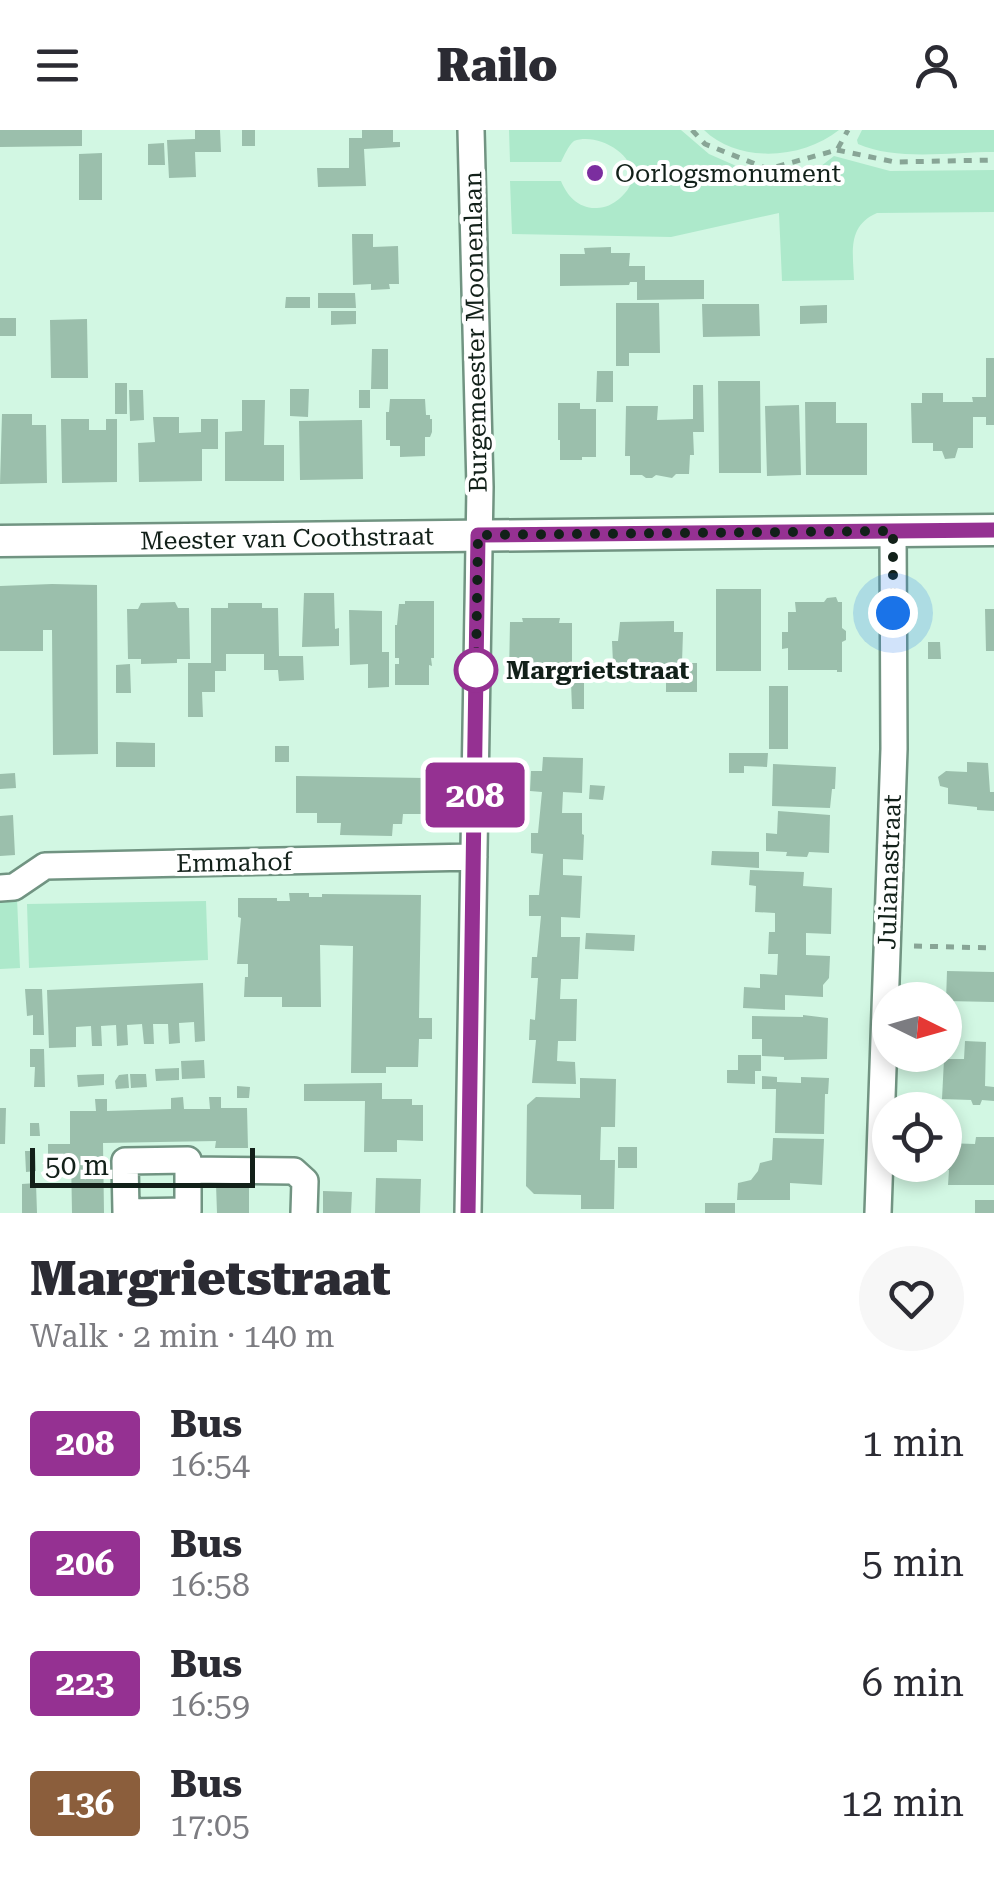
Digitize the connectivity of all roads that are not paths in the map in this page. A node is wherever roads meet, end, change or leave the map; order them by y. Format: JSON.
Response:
{"nodes":[{"id":1,"x":471,"y":130,"type":"edge"},
{"id":2,"x":994,"y":530,"type":"edge"},
{"id":3,"x":893,"y":531,"type":"junction"},
{"id":4,"x":478,"y":535,"type":"junction"},
{"id":5,"x":0,"y":541,"type":"edge"},
{"id":6,"x":474,"y":857,"type":"junction"},
{"id":7,"x":0,"y":888,"type":"edge"},
{"id":8,"x":188,"y":1170,"type":"dead end"},
{"id":9,"x":304,"y":1213,"type":"edge"},
{"id":10,"x":468,"y":1213,"type":"edge"},
{"id":11,"x":878,"y":1213,"type":"edge"}],
"edges":[{"from":1,"to":4,"type":"street","name":"Burgemeester Moonenlaan"},
{"from":2,"to":3,"type":"street","name":"Meester van Coothstraat"},
{"from":3,"to":4,"type":"street","name":"Meester van Coothstraat"},
{"from":3,"to":11,"type":"street","name":"Julianastraat"},
{"from":4,"to":5,"type":"street","name":"Meester van Coothstraat"},
{"from":4,"to":6,"type":"street"},
{"from":6,"to":7,"type":"street","name":"Emmahof"},
{"from":6,"to":10,"type":"street"},
{"from":8,"to":9,"type":"street"}]}
